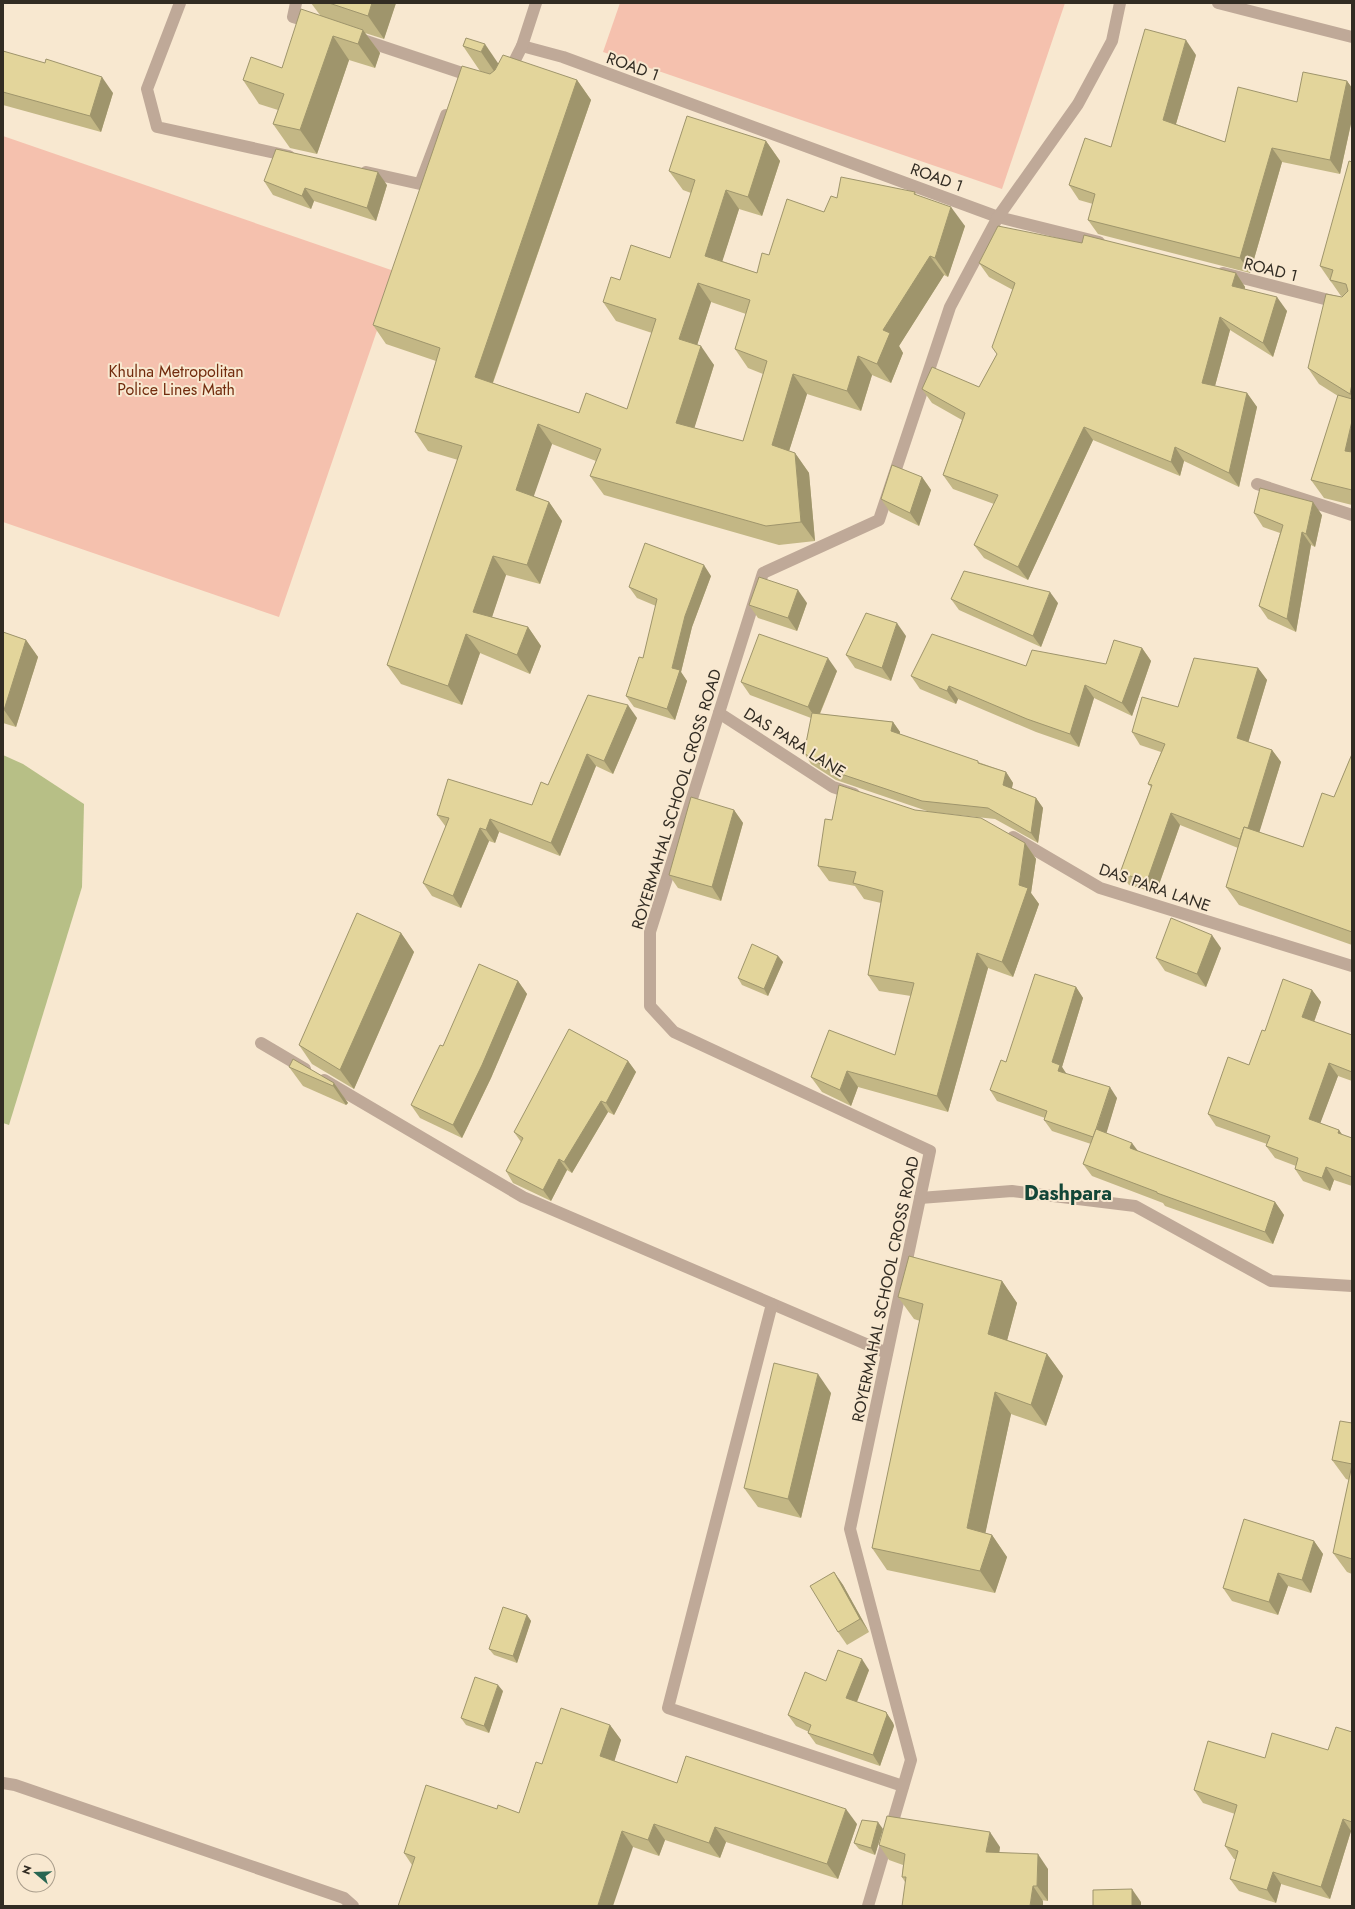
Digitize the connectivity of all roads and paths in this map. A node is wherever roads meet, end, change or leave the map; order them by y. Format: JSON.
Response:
{"nodes":[{"id":1,"x":180,"y":3,"type":"edge"},
{"id":2,"x":296,"y":3,"type":"edge"},
{"id":3,"x":536,"y":3,"type":"edge"},
{"id":4,"x":1120,"y":3,"type":"edge"},
{"id":5,"x":1218,"y":3,"type":"edge"},
{"id":6,"x":322,"y":26,"type":"edge"},
{"id":7,"x":344,"y":34,"type":"edge"},
{"id":8,"x":1352,"y":37,"type":"edge"},
{"id":9,"x":522,"y":46,"type":"junction"},
{"id":10,"x":488,"y":82,"type":"edge"},
{"id":11,"x":502,"y":86,"type":"edge"},
{"id":12,"x":450,"y":102,"type":"edge"},
{"id":13,"x":304,"y":159,"type":"edge"},
{"id":14,"x":358,"y":171,"type":"edge"},
{"id":15,"x":998,"y":217,"type":"junction"},
{"id":16,"x":1114,"y":246,"type":"edge"},
{"id":17,"x":1214,"y":271,"type":"edge"},
{"id":18,"x":1352,"y":306,"type":"edge"},
{"id":19,"x":1257,"y":484,"type":"dead end"},
{"id":20,"x":1352,"y":515,"type":"edge"},
{"id":21,"x":719,"y":713,"type":"junction"},
{"id":22,"x":862,"y":797,"type":"edge"},
{"id":23,"x":1000,"y":830,"type":"edge"},
{"id":24,"x":1352,"y":966,"type":"edge"},
{"id":25,"x":261,"y":1043,"type":"dead end"},
{"id":26,"x":920,"y":1198,"type":"junction"},
{"id":27,"x":1352,"y":1286,"type":"edge"},
{"id":28,"x":772,"y":1304,"type":"junction"},
{"id":29,"x":887,"y":1353,"type":"junction"},
{"id":30,"x":3,"y":1783,"type":"edge"},
{"id":31,"x":904,"y":1786,"type":"junction"},
{"id":32,"x":353,"y":1906,"type":"edge"},
{"id":33,"x":868,"y":1906,"type":"edge"}],
"edges":[{"from":1,"to":13,"type":"street"},
{"from":2,"to":6,"type":"street"},
{"from":3,"to":9,"type":"street"},
{"from":4,"to":15,"type":"street","name":"ROYERMAHAL SCHOOL CROSS ROAD"},
{"from":5,"to":8,"type":"street"},
{"from":7,"to":10,"type":"street"},
{"from":9,"to":11,"type":"street"},
{"from":9,"to":15,"type":"street","name":"ROAD 1"},
{"from":12,"to":14,"type":"street"},
{"from":15,"to":16,"type":"street","name":"ROAD 1"},
{"from":15,"to":21,"type":"street","name":"ROYERMAHAL SCHOOL CROSS ROAD"},
{"from":17,"to":18,"type":"street","name":"ROAD 1"},
{"from":19,"to":20,"type":"street"},
{"from":21,"to":22,"type":"street","name":"DAS PARA LANE"},
{"from":21,"to":26,"type":"street","name":"ROYERMAHAL SCHOOL CROSS ROAD"},
{"from":23,"to":24,"type":"street","name":"DAS PARA LANE"},
{"from":25,"to":28,"type":"street"},
{"from":26,"to":27,"type":"street"},
{"from":26,"to":29,"type":"street","name":"ROYERMAHAL SCHOOL CROSS ROAD"},
{"from":28,"to":29,"type":"street"},
{"from":28,"to":31,"type":"street"},
{"from":29,"to":31,"type":"street","name":"ROYERMAHAL SCHOOL CROSS ROAD"},
{"from":30,"to":32,"type":"street"},
{"from":31,"to":33,"type":"street","name":"ROYERMAHAL SCHOOL CROSS ROAD"}]}
